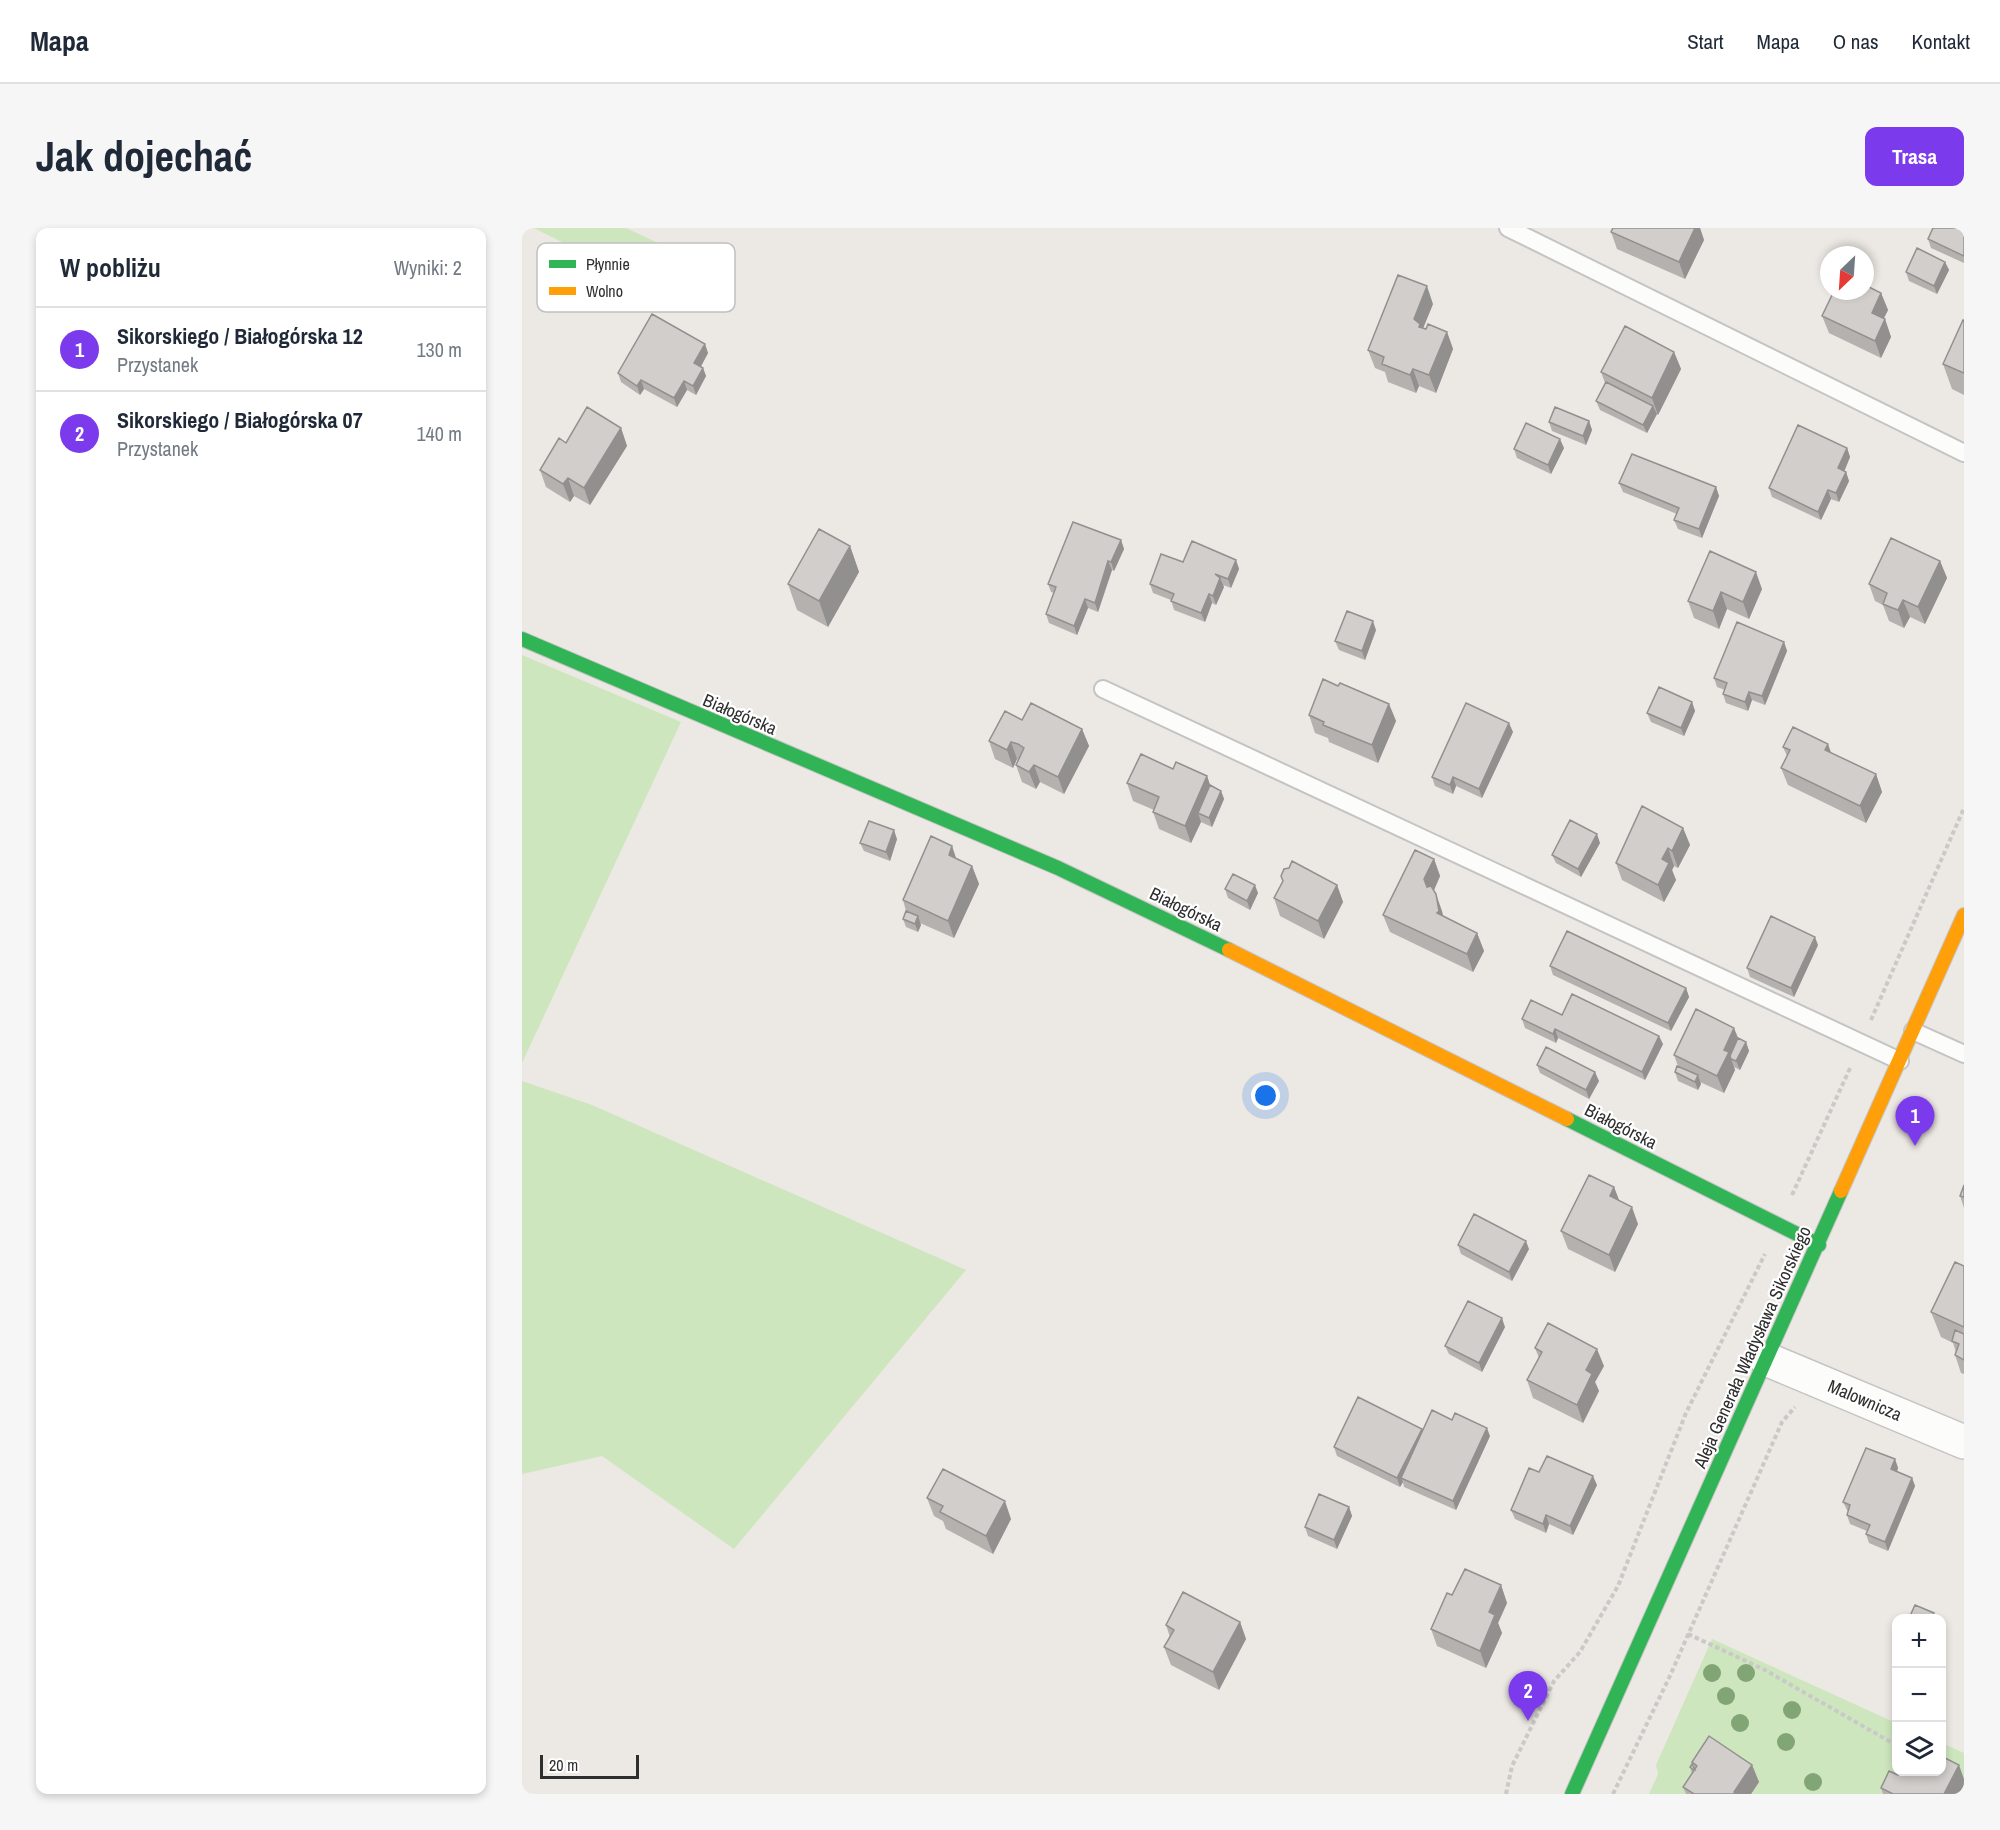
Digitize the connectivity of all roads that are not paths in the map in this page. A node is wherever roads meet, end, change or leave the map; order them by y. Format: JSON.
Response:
{"nodes":[{"id":1,"x":1508,"y":228,"type":"edge"},
{"id":2,"x":1964,"y":453,"type":"edge"},
{"id":3,"x":522,"y":639,"type":"edge"},
{"id":4,"x":1103,"y":689,"type":"dead end"},
{"id":5,"x":1964,"y":915,"type":"edge"},
{"id":6,"x":1913,"y":1031,"type":"junction"},
{"id":7,"x":1964,"y":1054,"type":"edge"},
{"id":8,"x":1900,"y":1060,"type":"junction"},
{"id":9,"x":1819,"y":1245,"type":"junction"},
{"id":10,"x":1766,"y":1359,"type":"junction"},
{"id":11,"x":1964,"y":1442,"type":"edge"},
{"id":12,"x":1572,"y":1794,"type":"edge"}],
"edges":[{"from":1,"to":2,"type":"lane"},
{"from":3,"to":9,"type":"street","name":"Białogórska"},
{"from":4,"to":8,"type":"lane"},
{"from":5,"to":6,"type":"street","name":"Aleja Generała Władysława Sikorskiego"},
{"from":6,"to":7,"type":"lane"},
{"from":6,"to":8,"type":"street","name":"Aleja Generała Władysława Sikorskiego"},
{"from":8,"to":9,"type":"street","name":"Aleja Generała Władysława Sikorskiego"},
{"from":9,"to":10,"type":"street","name":"Aleja Generała Władysława Sikorskiego"},
{"from":10,"to":11,"type":"street","name":"Malownicza"},
{"from":10,"to":12,"type":"street","name":"Aleja Generała Władysława Sikorskiego"}]}
